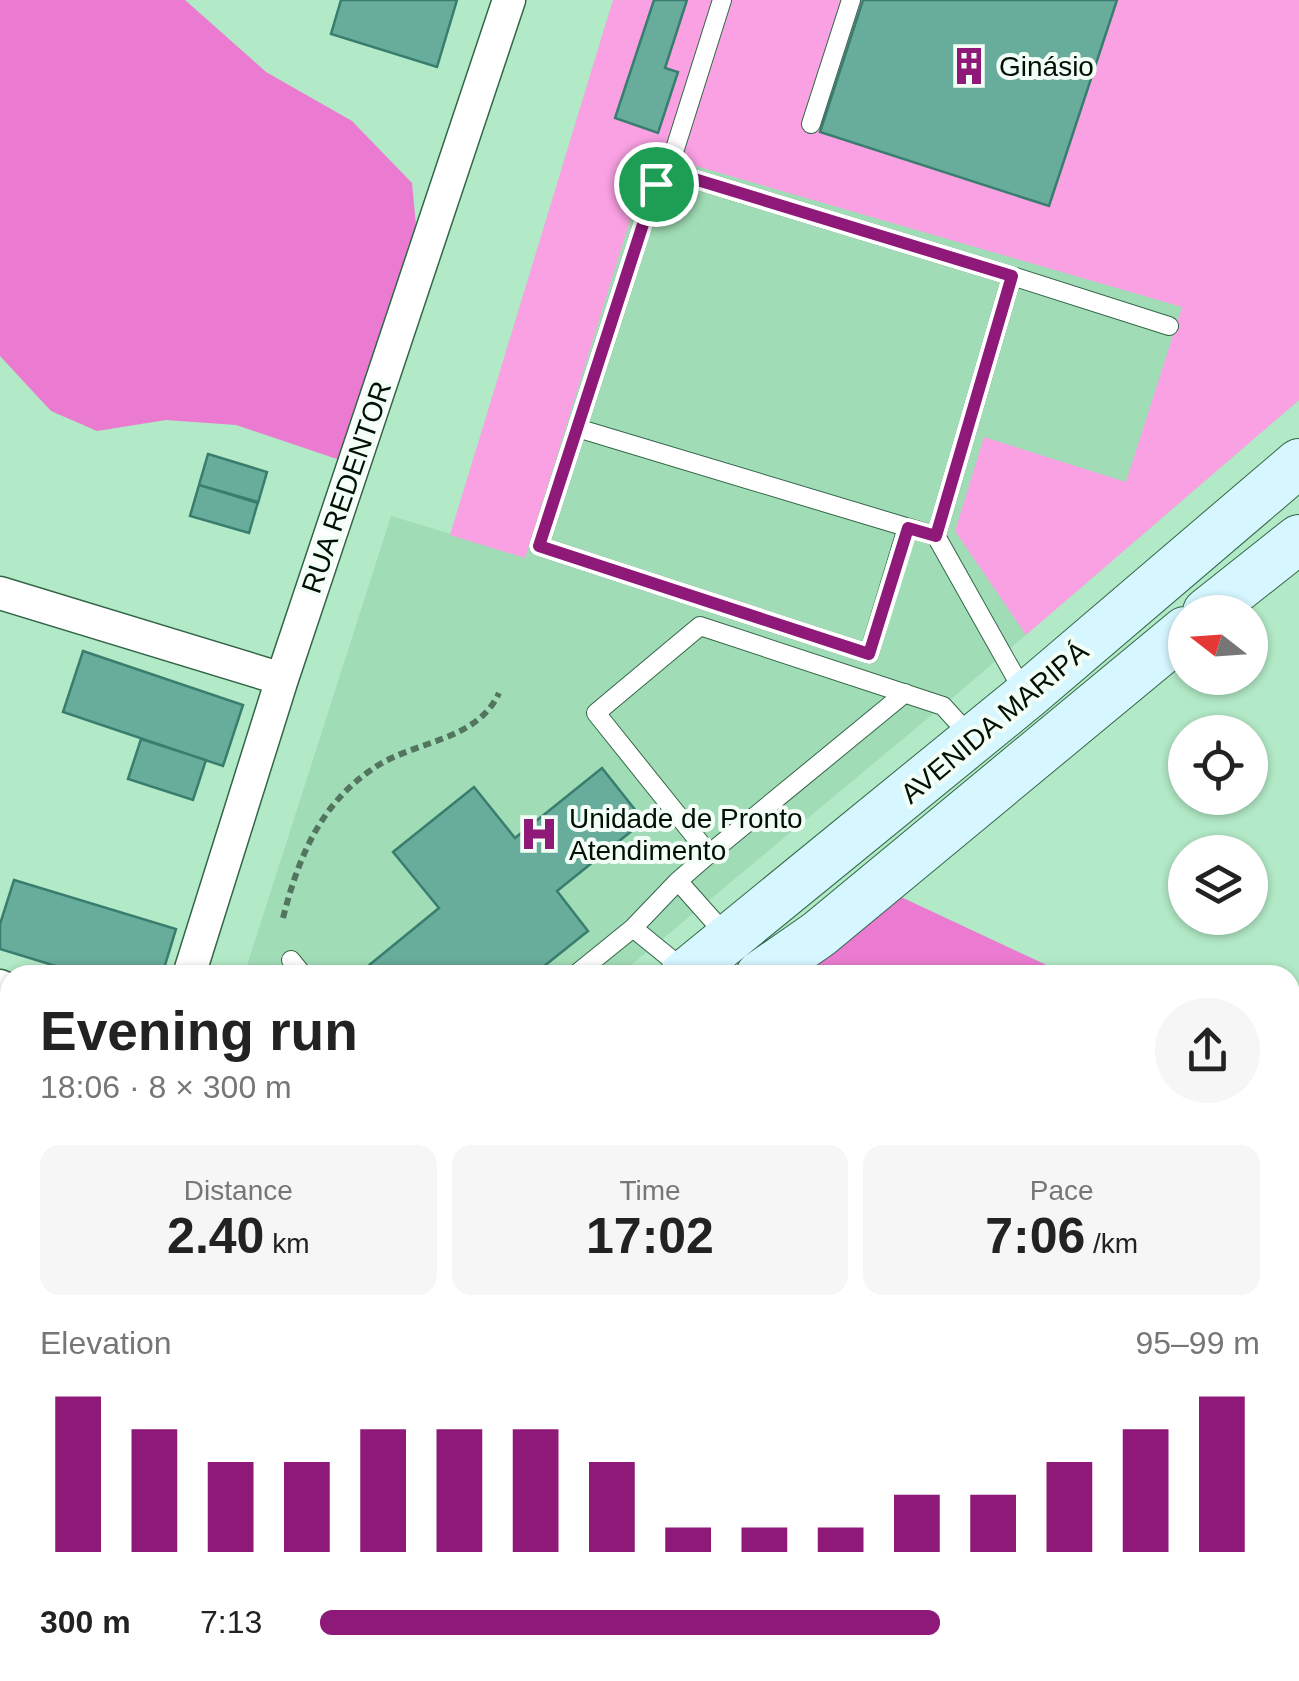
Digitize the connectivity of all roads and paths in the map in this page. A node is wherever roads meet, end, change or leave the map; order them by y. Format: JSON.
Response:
{"nodes":[{"id":1,"x":509,"y":0,"type":"edge"},
{"id":2,"x":722,"y":0,"type":"edge"},
{"id":3,"x":851,"y":0,"type":"edge"},
{"id":4,"x":811,"y":124,"type":"dead end"},
{"id":5,"x":668,"y":171,"type":"junction"},
{"id":6,"x":1012,"y":276,"type":"junction"},
{"id":7,"x":1169,"y":326,"type":"dead end"},
{"id":8,"x":576,"y":428,"type":"junction"},
{"id":9,"x":1299,"y":463,"type":"edge"},
{"id":10,"x":908,"y":528,"type":"junction"},
{"id":11,"x":936,"y":536,"type":"junction"},
{"id":12,"x":1299,"y":539,"type":"edge"},
{"id":13,"x":0,"y":592,"type":"edge"},
{"id":14,"x":1228,"y":595,"type":"edge"},
{"id":15,"x":1168,"y":645,"type":"edge"},
{"id":16,"x":282,"y":680,"type":"junction"},
{"id":17,"x":499,"y":693,"type":"dead end"},
{"id":18,"x":905,"y":693,"type":"junction"},
{"id":19,"x":1026,"y":696,"type":"junction"},
{"id":20,"x":974,"y":739,"type":"junction"},
{"id":21,"x":709,"y":854,"type":"junction"},
{"id":22,"x":678,"y":881,"type":"junction"},
{"id":23,"x":283,"y":918,"type":"dead end"},
{"id":24,"x":634,"y":928,"type":"junction"},
{"id":25,"x":729,"y":938,"type":"junction"},
{"id":26,"x":192,"y":965,"type":"edge"},
{"id":27,"x":588,"y":965,"type":"edge"},
{"id":28,"x":676,"y":965,"type":"edge"},
{"id":29,"x":697,"y":965,"type":"edge"},
{"id":30,"x":774,"y":965,"type":"edge"}],
"edges":[{"from":1,"to":16,"type":"street","name":"RUA REDENTOR"},
{"from":2,"to":5,"type":"lane"},
{"from":3,"to":4,"type":"lane"},
{"from":5,"to":6,"type":"lane"},
{"from":5,"to":8,"type":"lane"},
{"from":6,"to":7,"type":"lane"},
{"from":6,"to":11,"type":"lane"},
{"from":8,"to":10,"type":"lane"},
{"from":8,"to":10,"type":"lane"},
{"from":9,"to":19,"type":"main road","name":"AVENIDA MARIPÁ"},
{"from":10,"to":11,"type":"lane"},
{"from":11,"to":19,"type":"lane"},
{"from":12,"to":14,"type":"main road"},
{"from":13,"to":16,"type":"street"},
{"from":15,"to":30,"type":"main road","name":"AVENIDA MARIPÁ"},
{"from":16,"to":26,"type":"street","name":"RUA REDENTOR"},
{"from":17,"to":23,"type":"path"},
{"from":18,"to":20,"type":"lane"},
{"from":18,"to":21,"type":"lane"},
{"from":18,"to":21,"type":"lane"},
{"from":19,"to":20,"type":"main road","name":"AVENIDA MARIPÁ"},
{"from":20,"to":25,"type":"main road","name":"AVENIDA MARIPÁ"},
{"from":21,"to":22,"type":"lane"},
{"from":22,"to":24,"type":"lane"},
{"from":22,"to":25,"type":"lane"},
{"from":24,"to":27,"type":"lane"},
{"from":24,"to":28,"type":"lane"},
{"from":25,"to":29,"type":"main road","name":"AVENIDA MARIPÁ"}]}
